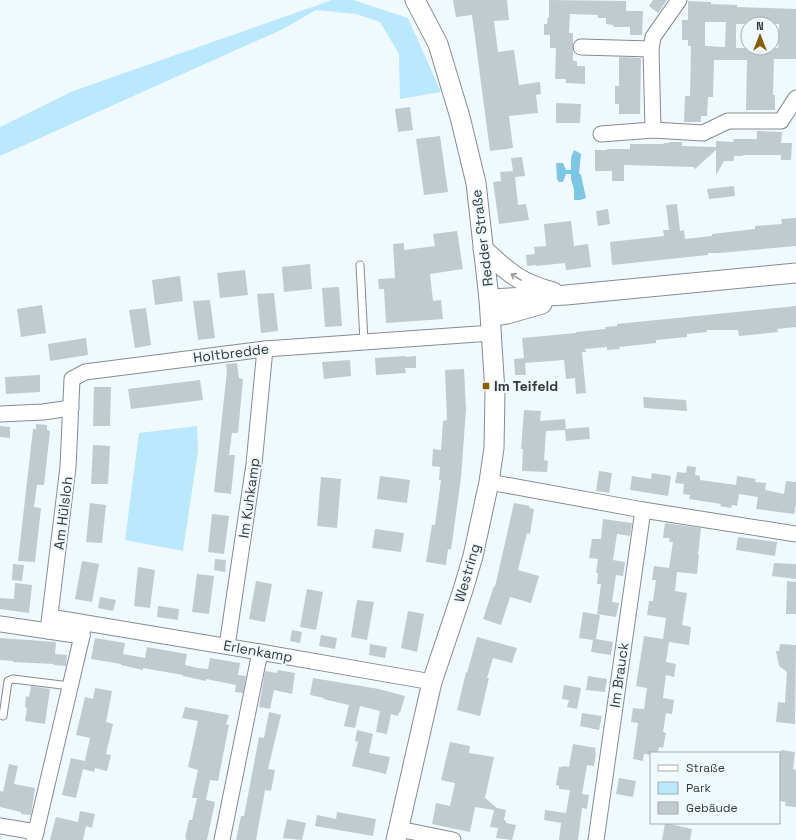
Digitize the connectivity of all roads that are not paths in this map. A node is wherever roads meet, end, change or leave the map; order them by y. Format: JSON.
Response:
{"nodes":[{"id":1,"x":415,"y":0,"type":"edge"},
{"id":2,"x":679,"y":0,"type":"edge"},
{"id":3,"x":581,"y":47,"type":"dead end"},
{"id":4,"x":651,"y":49,"type":"junction"},
{"id":5,"x":796,"y":98,"type":"edge"},
{"id":6,"x":653,"y":130,"type":"junction"},
{"id":7,"x":601,"y":134,"type":"dead end"},
{"id":8,"x":483,"y":249,"type":"junction"},
{"id":9,"x":360,"y":265,"type":"dead end"},
{"id":10,"x":796,"y":273,"type":"edge"},
{"id":11,"x":566,"y":295,"type":"junction"},
{"id":12,"x":491,"y":316,"type":"junction"},
{"id":13,"x":364,"y":341,"type":"junction"},
{"id":14,"x":265,"y":349,"type":"junction"},
{"id":15,"x":71,"y":408,"type":"junction"},
{"id":16,"x":0,"y":414,"type":"edge"},
{"id":17,"x":489,"y":482,"type":"junction"},
{"id":18,"x":643,"y":510,"type":"junction"},
{"id":19,"x":796,"y":534,"type":"edge"},
{"id":20,"x":0,"y":624,"type":"edge"},
{"id":21,"x":49,"y":624,"type":"junction"},
{"id":22,"x":82,"y":629,"type":"junction"},
{"id":23,"x":227,"y":646,"type":"junction"},
{"id":24,"x":260,"y":652,"type":"junction"},
{"id":25,"x":432,"y":682,"type":"junction"},
{"id":26,"x":70,"y":686,"type":"junction"},
{"id":27,"x":3,"y":716,"type":"dead end"},
{"id":28,"x":0,"y":826,"type":"edge"},
{"id":29,"x":398,"y":835,"type":"edge"},
{"id":30,"x":35,"y":836,"type":"edge"},
{"id":31,"x":222,"y":840,"type":"edge"},
{"id":32,"x":453,"y":840,"type":"edge"},
{"id":33,"x":596,"y":840,"type":"edge"}],
"edges":[{"from":1,"to":8,"type":"street","name":"Redder Straße"},
{"from":2,"to":4,"type":"street"},
{"from":3,"to":4,"type":"street"},
{"from":4,"to":6,"type":"street"},
{"from":5,"to":6,"type":"street"},
{"from":6,"to":7,"type":"street"},
{"from":11,"to":8,"type":"street","one_way":true},
{"from":8,"to":12,"type":"street","name":"Redder Straße"},
{"from":9,"to":13,"type":"lane"},
{"from":10,"to":11,"type":"street","name":"Redder Straße"},
{"from":11,"to":12,"type":"street","name":"Redder Straße"},
{"from":12,"to":13,"type":"street","name":"Holtbredde"},
{"from":12,"to":17,"type":"street","name":"Westring"},
{"from":13,"to":14,"type":"street","name":"Holtbredde"},
{"from":14,"to":15,"type":"street","name":"Holtbredde"},
{"from":14,"to":23,"type":"street","name":"Im Kuhkamp"},
{"from":15,"to":16,"type":"street"},
{"from":15,"to":21,"type":"street","name":"Am Hülsloh"},
{"from":17,"to":18,"type":"street"},
{"from":17,"to":25,"type":"street","name":"Westring"},
{"from":18,"to":19,"type":"street"},
{"from":18,"to":33,"type":"street","name":"Im Brauck"},
{"from":20,"to":21,"type":"street","name":"Erlenkamp"},
{"from":21,"to":22,"type":"street","name":"Erlenkamp"},
{"from":22,"to":23,"type":"street","name":"Erlenkamp"},
{"from":22,"to":26,"type":"street"},
{"from":23,"to":24,"type":"street","name":"Erlenkamp"},
{"from":24,"to":25,"type":"street","name":"Erlenkamp"},
{"from":24,"to":31,"type":"street"},
{"from":25,"to":29,"type":"street","name":"Westring"},
{"from":26,"to":27,"type":"lane"},
{"from":26,"to":30,"type":"street"},
{"from":28,"to":30,"type":"street"},
{"from":29,"to":32,"type":"street"}]}
